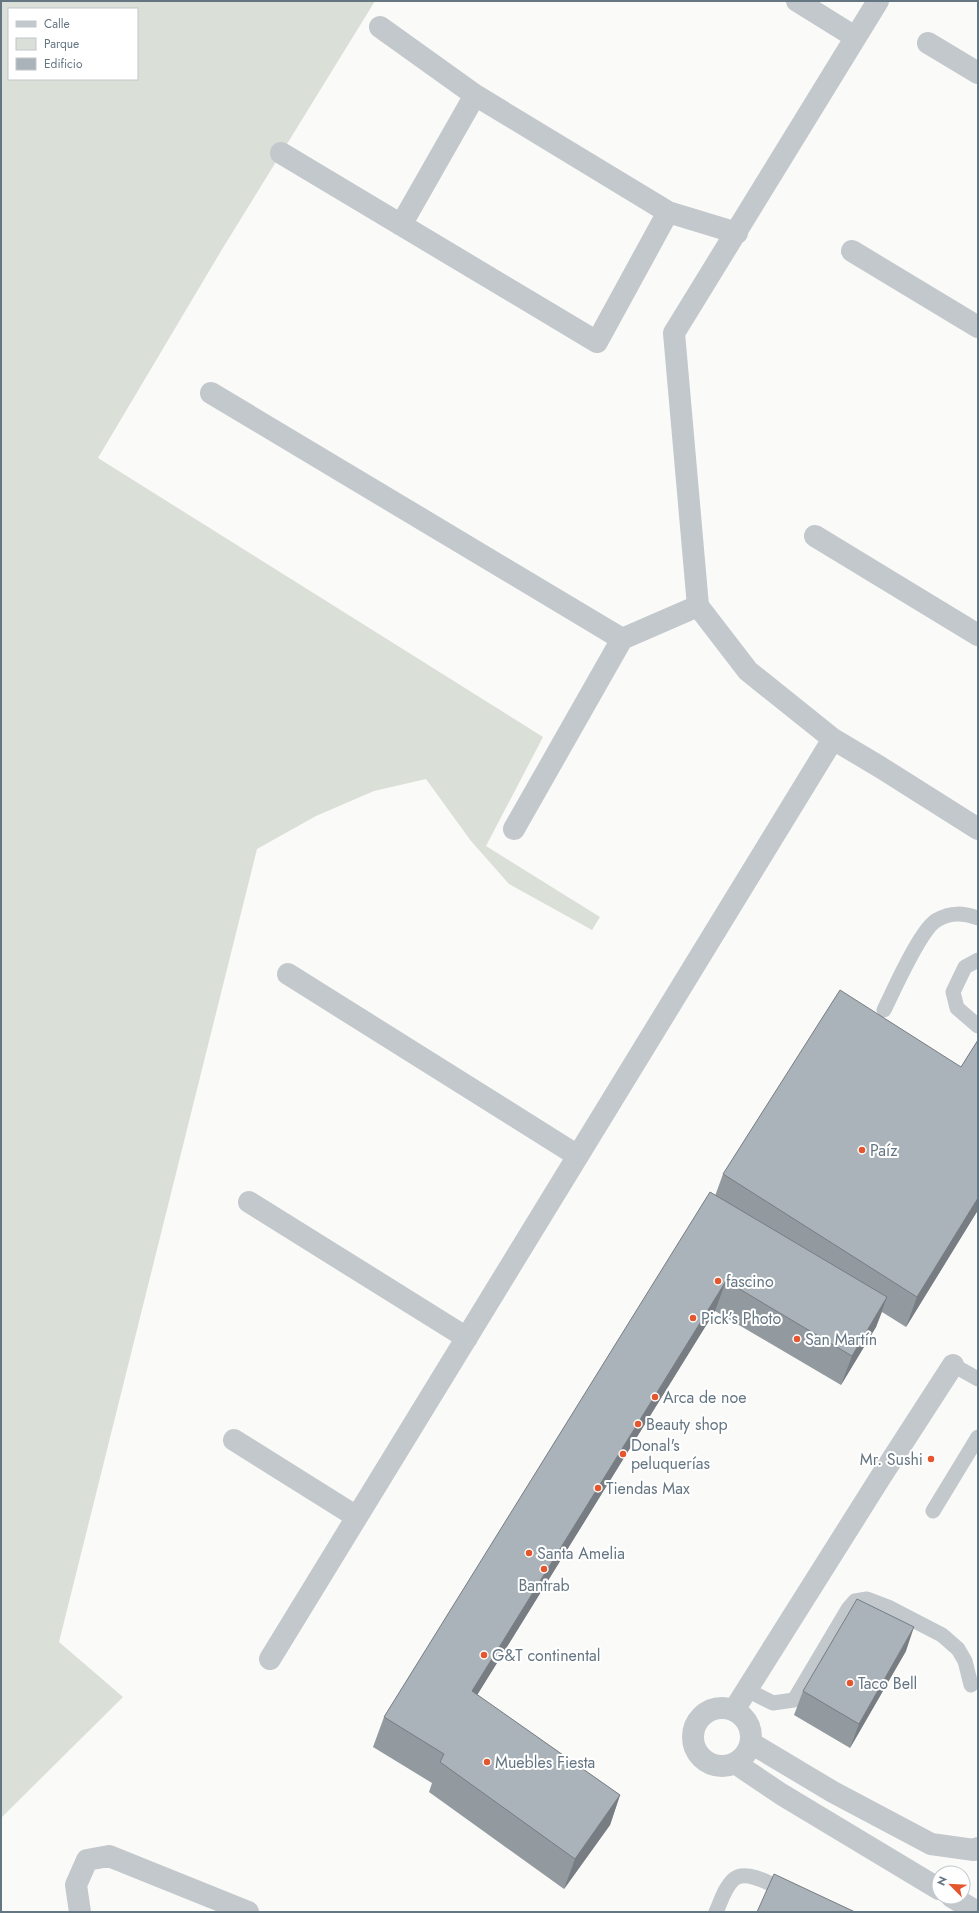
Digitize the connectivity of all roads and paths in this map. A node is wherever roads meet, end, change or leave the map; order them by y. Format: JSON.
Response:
{"nodes":[{"id":1,"x":796,"y":1,"type":"edge"},
{"id":2,"x":878,"y":1,"type":"edge"},
{"id":3,"x":380,"y":27,"type":"dead end"},
{"id":4,"x":855,"y":38,"type":"junction"},
{"id":5,"x":928,"y":43,"type":"dead end"},
{"id":6,"x":978,"y":73,"type":"edge"},
{"id":7,"x":476,"y":95,"type":"junction"},
{"id":8,"x":281,"y":153,"type":"dead end"},
{"id":9,"x":668,"y":212,"type":"junction"},
{"id":10,"x":401,"y":225,"type":"junction"},
{"id":11,"x":737,"y":233,"type":"junction"},
{"id":12,"x":852,"y":251,"type":"dead end"},
{"id":13,"x":978,"y":328,"type":"edge"},
{"id":14,"x":211,"y":393,"type":"dead end"},
{"id":15,"x":815,"y":536,"type":"dead end"},
{"id":16,"x":698,"y":606,"type":"junction"},
{"id":17,"x":978,"y":635,"type":"edge"},
{"id":18,"x":622,"y":639,"type":"junction"},
{"id":19,"x":833,"y":739,"type":"junction"},
{"id":20,"x":514,"y":828,"type":"dead end"},
{"id":21,"x":978,"y":830,"type":"edge"},
{"id":22,"x":978,"y":918,"type":"edge"},
{"id":23,"x":978,"y":960,"type":"edge"},
{"id":24,"x":288,"y":974,"type":"dead end"},
{"id":25,"x":884,"y":1010,"type":"dead end"},
{"id":26,"x":978,"y":1026,"type":"edge"},
{"id":27,"x":578,"y":1156,"type":"junction"},
{"id":28,"x":249,"y":1202,"type":"dead end"},
{"id":29,"x":467,"y":1338,"type":"junction"},
{"id":30,"x":954,"y":1365,"type":"joint"},
{"id":31,"x":978,"y":1379,"type":"edge"},
{"id":32,"x":978,"y":1437,"type":"edge"},
{"id":33,"x":234,"y":1440,"type":"dead end"},
{"id":34,"x":933,"y":1511,"type":"dead end"},
{"id":35,"x":357,"y":1517,"type":"junction"},
{"id":36,"x":270,"y":1659,"type":"dead end"},
{"id":37,"x":971,"y":1685,"type":"dead end"},
{"id":38,"x":747,"y":1690,"type":"junction"},
{"id":39,"x":734,"y":1710,"type":"junction"},
{"id":40,"x":751,"y":1743,"type":"junction"},
{"id":41,"x":735,"y":1763,"type":"junction"},
{"id":42,"x":978,"y":1848,"type":"edge"},
{"id":43,"x":931,"y":1884,"type":"edge"},
{"id":44,"x":801,"y":1899,"type":"edge"},
{"id":45,"x":965,"y":1905,"type":"edge"},
{"id":46,"x":80,"y":1912,"type":"edge"},
{"id":47,"x":248,"y":1912,"type":"edge"},
{"id":48,"x":716,"y":1912,"type":"edge"},
{"id":49,"x":977,"y":1912,"type":"edge"}],
"edges":[{"from":1,"to":4,"type":"street"},
{"from":2,"to":4,"type":"street"},
{"from":3,"to":7,"type":"street"},
{"from":4,"to":11,"type":"street"},
{"from":5,"to":6,"type":"street"},
{"from":7,"to":9,"type":"street"},
{"from":7,"to":10,"type":"street"},
{"from":8,"to":10,"type":"street"},
{"from":9,"to":10,"type":"street"},
{"from":9,"to":11,"type":"street"},
{"from":11,"to":16,"type":"street"},
{"from":12,"to":13,"type":"street"},
{"from":14,"to":18,"type":"street"},
{"from":15,"to":17,"type":"street"},
{"from":16,"to":18,"type":"street"},
{"from":16,"to":19,"type":"street"},
{"from":18,"to":20,"type":"street"},
{"from":19,"to":21,"type":"street"},
{"from":19,"to":27,"type":"street"},
{"from":22,"to":25,"type":"lane"},
{"from":23,"to":26,"type":"lane"},
{"from":24,"to":27,"type":"street"},
{"from":27,"to":29,"type":"street"},
{"from":28,"to":29,"type":"street"},
{"from":29,"to":35,"type":"street"},
{"from":30,"to":31,"type":"lane"},
{"from":30,"to":38,"type":"street"},
{"from":32,"to":34,"type":"lane"},
{"from":33,"to":35,"type":"street"},
{"from":35,"to":36,"type":"street"},
{"from":37,"to":38,"type":"lane"},
{"from":38,"to":39,"type":"street"},
{"from":39,"to":40,"type":"street"},
{"from":39,"to":41,"type":"street"},
{"from":40,"to":41,"type":"street"},
{"from":40,"to":42,"type":"street"},
{"from":41,"to":43,"type":"street"},
{"from":44,"to":48,"type":"lane"},
{"from":45,"to":49,"type":"street"},
{"from":46,"to":47,"type":"street"}]}
